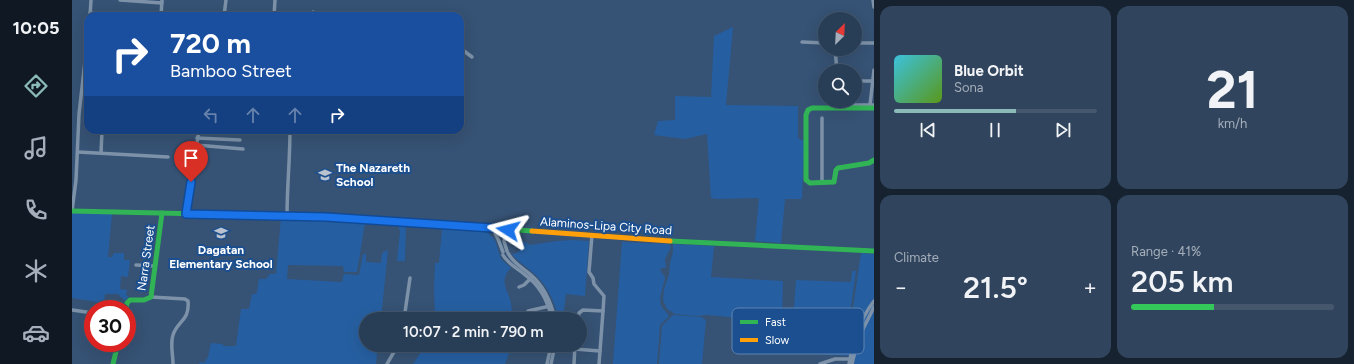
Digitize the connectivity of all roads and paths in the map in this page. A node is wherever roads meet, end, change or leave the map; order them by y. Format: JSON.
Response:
{"nodes":[{"id":1,"x":91,"y":0,"type":"edge"},
{"id":2,"x":120,"y":0,"type":"edge"},
{"id":3,"x":226,"y":0,"type":"edge"},
{"id":4,"x":275,"y":0,"type":"edge"},
{"id":5,"x":873,"y":0,"type":"edge"},
{"id":6,"x":162,"y":2,"type":"edge"},
{"id":7,"x":874,"y":8,"type":"edge"},
{"id":8,"x":90,"y":12,"type":"edge"},
{"id":9,"x":161,"y":12,"type":"edge"},
{"id":10,"x":224,"y":12,"type":"edge"},
{"id":11,"x":274,"y":12,"type":"edge"},
{"id":12,"x":802,"y":42,"type":"dead end"},
{"id":13,"x":818,"y":43,"type":"edge"},
{"id":14,"x":862,"y":43,"type":"edge"},
{"id":15,"x":874,"y":43,"type":"edge"},
{"id":16,"x":464,"y":51,"type":"edge"},
{"id":17,"x":472,"y":57,"type":"dead end"},
{"id":18,"x":874,"y":70,"type":"edge"},
{"id":19,"x":862,"y":81,"type":"edge"},
{"id":20,"x":874,"y":81,"type":"edge"},
{"id":21,"x":84,"y":86,"type":"edge"},
{"id":22,"x":862,"y":106,"type":"edge"},
{"id":23,"x":873,"y":106,"type":"edge"},
{"id":24,"x":822,"y":118,"type":"dead end"},
{"id":25,"x":102,"y":134,"type":"edge"},
{"id":26,"x":198,"y":134,"type":"edge"},
{"id":27,"x":290,"y":134,"type":"edge"},
{"id":28,"x":197,"y":138,"type":"junction"},
{"id":29,"x":240,"y":140,"type":"dead end"},
{"id":30,"x":196,"y":145,"type":"junction"},
{"id":31,"x":243,"y":149,"type":"dead end"},
{"id":32,"x":78,"y":152,"type":"junction"},
{"id":33,"x":101,"y":153,"type":"junction"},
{"id":34,"x":168,"y":157,"type":"dead end"},
{"id":35,"x":874,"y":160,"type":"edge"},
{"id":36,"x":822,"y":182,"type":"junction"},
{"id":37,"x":72,"y":211,"type":"edge"},
{"id":38,"x":162,"y":213,"type":"junction"},
{"id":39,"x":186,"y":214,"type":"junction"},
{"id":40,"x":287,"y":216,"type":"junction"},
{"id":41,"x":492,"y":228,"type":"junction"},
{"id":42,"x":508,"y":229,"type":"junction"},
{"id":43,"x":592,"y":235,"type":"junction"},
{"id":44,"x":505,"y":251,"type":"junction"},
{"id":45,"x":874,"y":251,"type":"edge"},
{"id":46,"x":136,"y":265,"type":"dead end"},
{"id":47,"x":155,"y":266,"type":"junction"},
{"id":48,"x":410,"y":278,"type":"dead end"},
{"id":49,"x":532,"y":278,"type":"junction"},
{"id":50,"x":519,"y":287,"type":"dead end"},
{"id":51,"x":151,"y":297,"type":"junction"},
{"id":52,"x":136,"y":300,"type":"edge"},
{"id":53,"x":874,"y":301,"type":"edge"},
{"id":54,"x":550,"y":306,"type":"junction"},
{"id":55,"x":874,"y":307,"type":"edge"},
{"id":56,"x":72,"y":310,"type":"edge"},
{"id":57,"x":528,"y":311,"type":"dead end"},
{"id":58,"x":603,"y":311,"type":"junction"},
{"id":59,"x":84,"y":312,"type":"edge"},
{"id":60,"x":405,"y":312,"type":"edge"},
{"id":61,"x":551,"y":312,"type":"edge"},
{"id":62,"x":552,"y":312,"type":"edge"},
{"id":63,"x":580,"y":312,"type":"edge"},
{"id":64,"x":864,"y":317,"type":"edge"},
{"id":65,"x":864,"y":327,"type":"edge"},
{"id":66,"x":587,"y":349,"type":"edge"},
{"id":67,"x":600,"y":351,"type":"junction"},
{"id":68,"x":116,"y":352,"type":"edge"},
{"id":69,"x":394,"y":352,"type":"edge"},
{"id":70,"x":552,"y":352,"type":"edge"},
{"id":71,"x":553,"y":352,"type":"edge"},
{"id":72,"x":575,"y":352,"type":"edge"},
{"id":73,"x":852,"y":354,"type":"edge"},
{"id":74,"x":853,"y":354,"type":"edge"},
{"id":75,"x":851,"y":359,"type":"junction"},
{"id":76,"x":113,"y":364,"type":"edge"},
{"id":77,"x":173,"y":364,"type":"edge"},
{"id":78,"x":387,"y":364,"type":"edge"},
{"id":79,"x":547,"y":364,"type":"edge"},
{"id":80,"x":551,"y":364,"type":"edge"},
{"id":81,"x":574,"y":364,"type":"edge"},
{"id":82,"x":599,"y":364,"type":"edge"},
{"id":83,"x":820,"y":364,"type":"edge"},
{"id":84,"x":849,"y":364,"type":"edge"},
{"id":85,"x":852,"y":364,"type":"edge"}],
"edges":[{"from":1,"to":8,"type":"street"},
{"from":2,"to":6,"type":"street"},
{"from":3,"to":10,"type":"street"},
{"from":4,"to":11,"type":"street"},
{"from":5,"to":7,"type":"street"},
{"from":6,"to":9,"type":"street"},
{"from":12,"to":13,"type":"street"},
{"from":14,"to":15,"type":"street"},
{"from":16,"to":17,"type":"street"},
{"from":18,"to":20,"type":"street"},
{"from":19,"to":20,"type":"street"},
{"from":20,"to":23,"type":"street"},
{"from":21,"to":32,"type":"street"},
{"from":22,"to":23,"type":"street"},
{"from":23,"to":36,"type":"main road"},
{"from":24,"to":36,"type":"street"},
{"from":25,"to":33,"type":"street"},
{"from":26,"to":28,"type":"street"},
{"from":27,"to":40,"type":"street"},
{"from":28,"to":29,"type":"street"},
{"from":28,"to":30,"type":"street"},
{"from":30,"to":31,"type":"street"},
{"from":30,"to":39,"type":"street"},
{"from":32,"to":33,"type":"street"},
{"from":32,"to":37,"type":"street"},
{"from":33,"to":34,"type":"street"},
{"from":35,"to":36,"type":"main road"},
{"from":37,"to":38,"type":"main road","name":"Alaminos-Lipa City Road"},
{"from":38,"to":39,"type":"main road","name":"Alaminos-Lipa City Road"},
{"from":38,"to":47,"type":"main road","name":"Narra Street"},
{"from":39,"to":40,"type":"main road","name":"Alaminos-Lipa City Road"},
{"from":40,"to":41,"type":"main road","name":"Alaminos-Lipa City Road"},
{"from":41,"to":42,"type":"main road","name":"Alaminos-Lipa City Road"},
{"from":41,"to":44,"type":"street"},
{"from":42,"to":43,"type":"main road","name":"Alaminos-Lipa City Road"},
{"from":42,"to":44,"type":"street"},
{"from":43,"to":45,"type":"main road","name":"Alaminos-Lipa City Road"},
{"from":43,"to":58,"type":"street"},
{"from":44,"to":49,"type":"street"},
{"from":46,"to":47,"type":"street"},
{"from":47,"to":51,"type":"main road","name":"Narra Street"},
{"from":48,"to":60,"type":"street"},
{"from":49,"to":50,"type":"street"},
{"from":49,"to":54,"type":"street"},
{"from":51,"to":52,"type":"main road","name":"Narra Street"},
{"from":51,"to":77,"type":"street"},
{"from":53,"to":64,"type":"street"},
{"from":54,"to":57,"type":"street"},
{"from":54,"to":61,"type":"street"},
{"from":54,"to":62,"type":"street"},
{"from":55,"to":65,"type":"street"},
{"from":56,"to":59,"type":"street"},
{"from":58,"to":63,"type":"street"},
{"from":58,"to":67,"type":"street"},
{"from":66,"to":67,"type":"street"},
{"from":67,"to":82,"type":"street"},
{"from":68,"to":76,"type":"main road"},
{"from":69,"to":78,"type":"street"},
{"from":70,"to":79,"type":"street"},
{"from":71,"to":80,"type":"street"},
{"from":72,"to":81,"type":"street"},
{"from":73,"to":75,"type":"street"},
{"from":74,"to":75,"type":"street"},
{"from":75,"to":83,"type":"street"},
{"from":75,"to":84,"type":"street"},
{"from":75,"to":85,"type":"street"}]}
